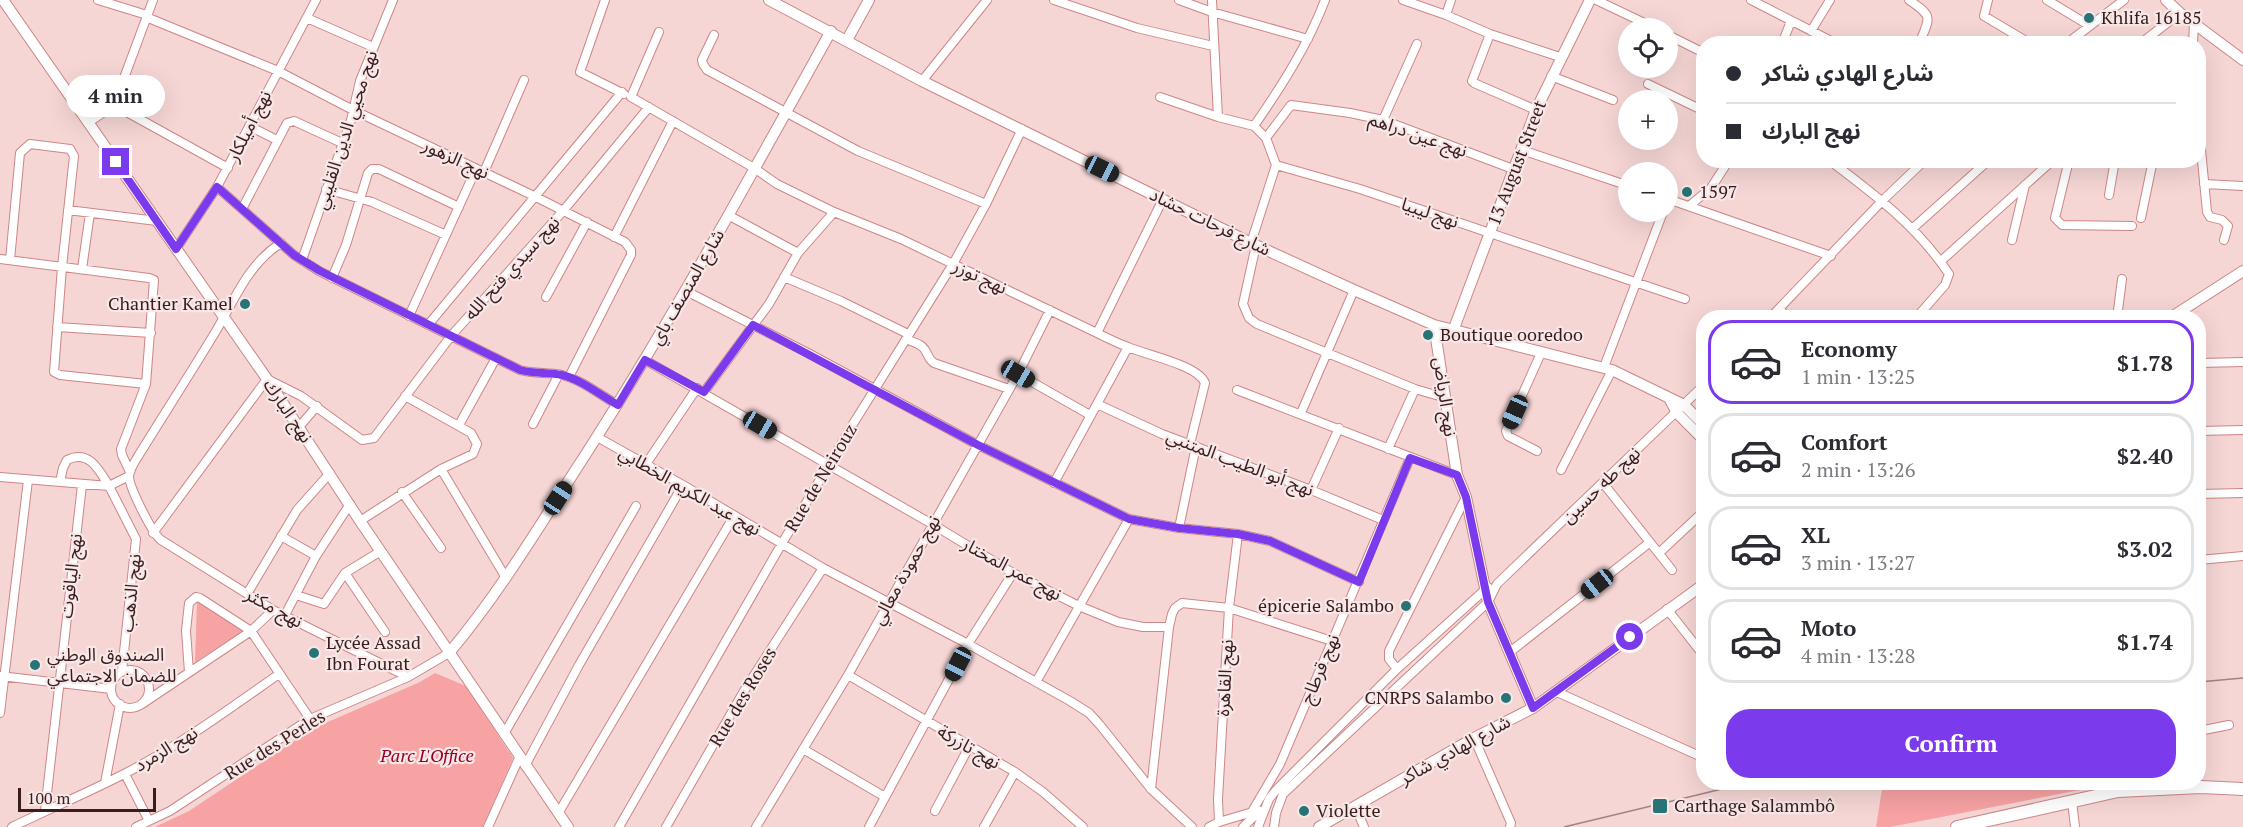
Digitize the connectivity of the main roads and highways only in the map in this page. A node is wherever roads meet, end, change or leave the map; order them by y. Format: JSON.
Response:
{"nodes":[{"id":1,"x":2206,"y":788,"type":"edge"},
{"id":2,"x":2243,"y":789,"type":"edge"},
{"id":3,"x":2127,"y":790,"type":"edge"},
{"id":4,"x":1958,"y":827,"type":"edge"}],
"edges":[{"from":1,"to":2,"type":"main road"},
{"from":3,"to":4,"type":"main road"}]}
